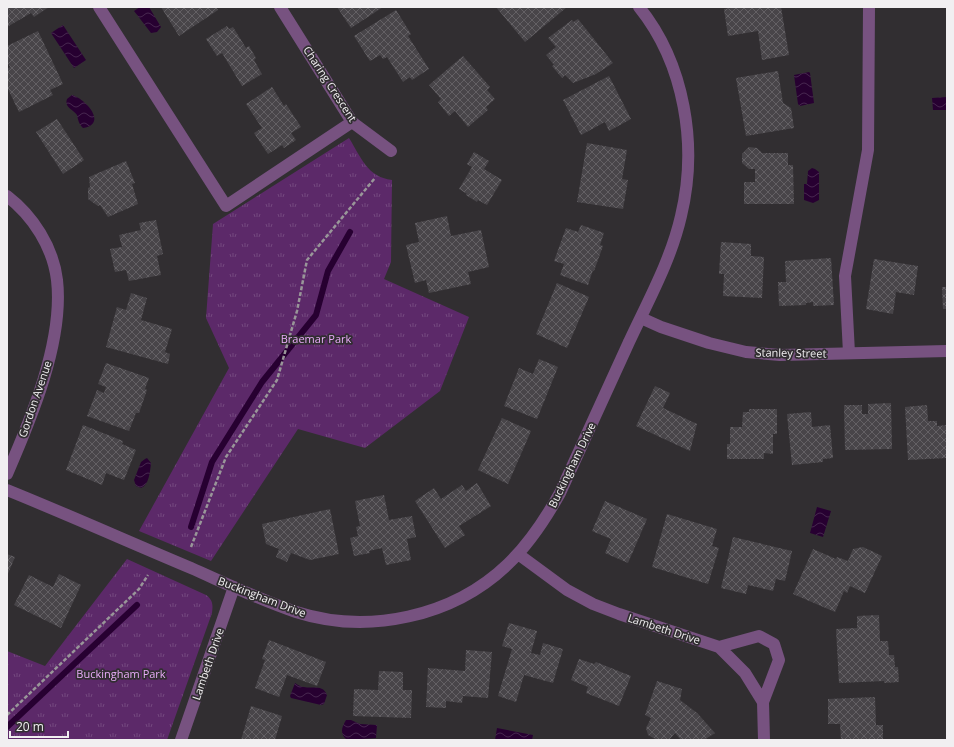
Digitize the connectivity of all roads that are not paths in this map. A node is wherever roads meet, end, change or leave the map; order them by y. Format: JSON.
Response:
{"nodes":[{"id":1,"x":99,"y":7,"type":"edge"},
{"id":2,"x":280,"y":7,"type":"edge"},
{"id":3,"x":639,"y":7,"type":"edge"},
{"id":4,"x":869,"y":7,"type":"edge"},
{"id":5,"x":352,"y":122,"type":"junction"},
{"id":6,"x":391,"y":151,"type":"dead end"},
{"id":7,"x":7,"y":196,"type":"edge"},
{"id":8,"x":641,"y":318,"type":"junction"},
{"id":9,"x":947,"y":351,"type":"edge"},
{"id":10,"x":849,"y":353,"type":"junction"},
{"id":11,"x":7,"y":474,"type":"edge"},
{"id":12,"x":7,"y":490,"type":"edge"},
{"id":13,"x":518,"y":554,"type":"junction"},
{"id":14,"x":234,"y":587,"type":"junction"},
{"id":15,"x":719,"y":647,"type":"junction"},
{"id":16,"x":763,"y":702,"type":"junction"},
{"id":17,"x":181,"y":740,"type":"edge"},
{"id":18,"x":764,"y":740,"type":"edge"}],
"edges":[{"from":1,"to":5,"type":"street"},
{"from":2,"to":5,"type":"street","name":"Charing Crescent"},
{"from":3,"to":8,"type":"street","name":"Buckingham Drive"},
{"from":4,"to":10,"type":"street"},
{"from":5,"to":6,"type":"street","name":"Charing Crescent"},
{"from":7,"to":11,"type":"street","name":"Gordon Avenue"},
{"from":8,"to":10,"type":"street","name":"Stanley Street"},
{"from":8,"to":13,"type":"street","name":"Buckingham Drive"},
{"from":9,"to":10,"type":"street","name":"Stanley Street"},
{"from":12,"to":14,"type":"street","name":"Buckingham Drive"},
{"from":13,"to":14,"type":"street","name":"Buckingham Drive"},
{"from":13,"to":15,"type":"street","name":"Lambeth Drive"},
{"from":14,"to":17,"type":"street","name":"Lambeth Drive"},
{"from":15,"to":16,"type":"street","name":"Lambeth Drive"},
{"from":15,"to":16,"type":"street"},
{"from":16,"to":18,"type":"street","name":"Lambeth Drive"}]}
